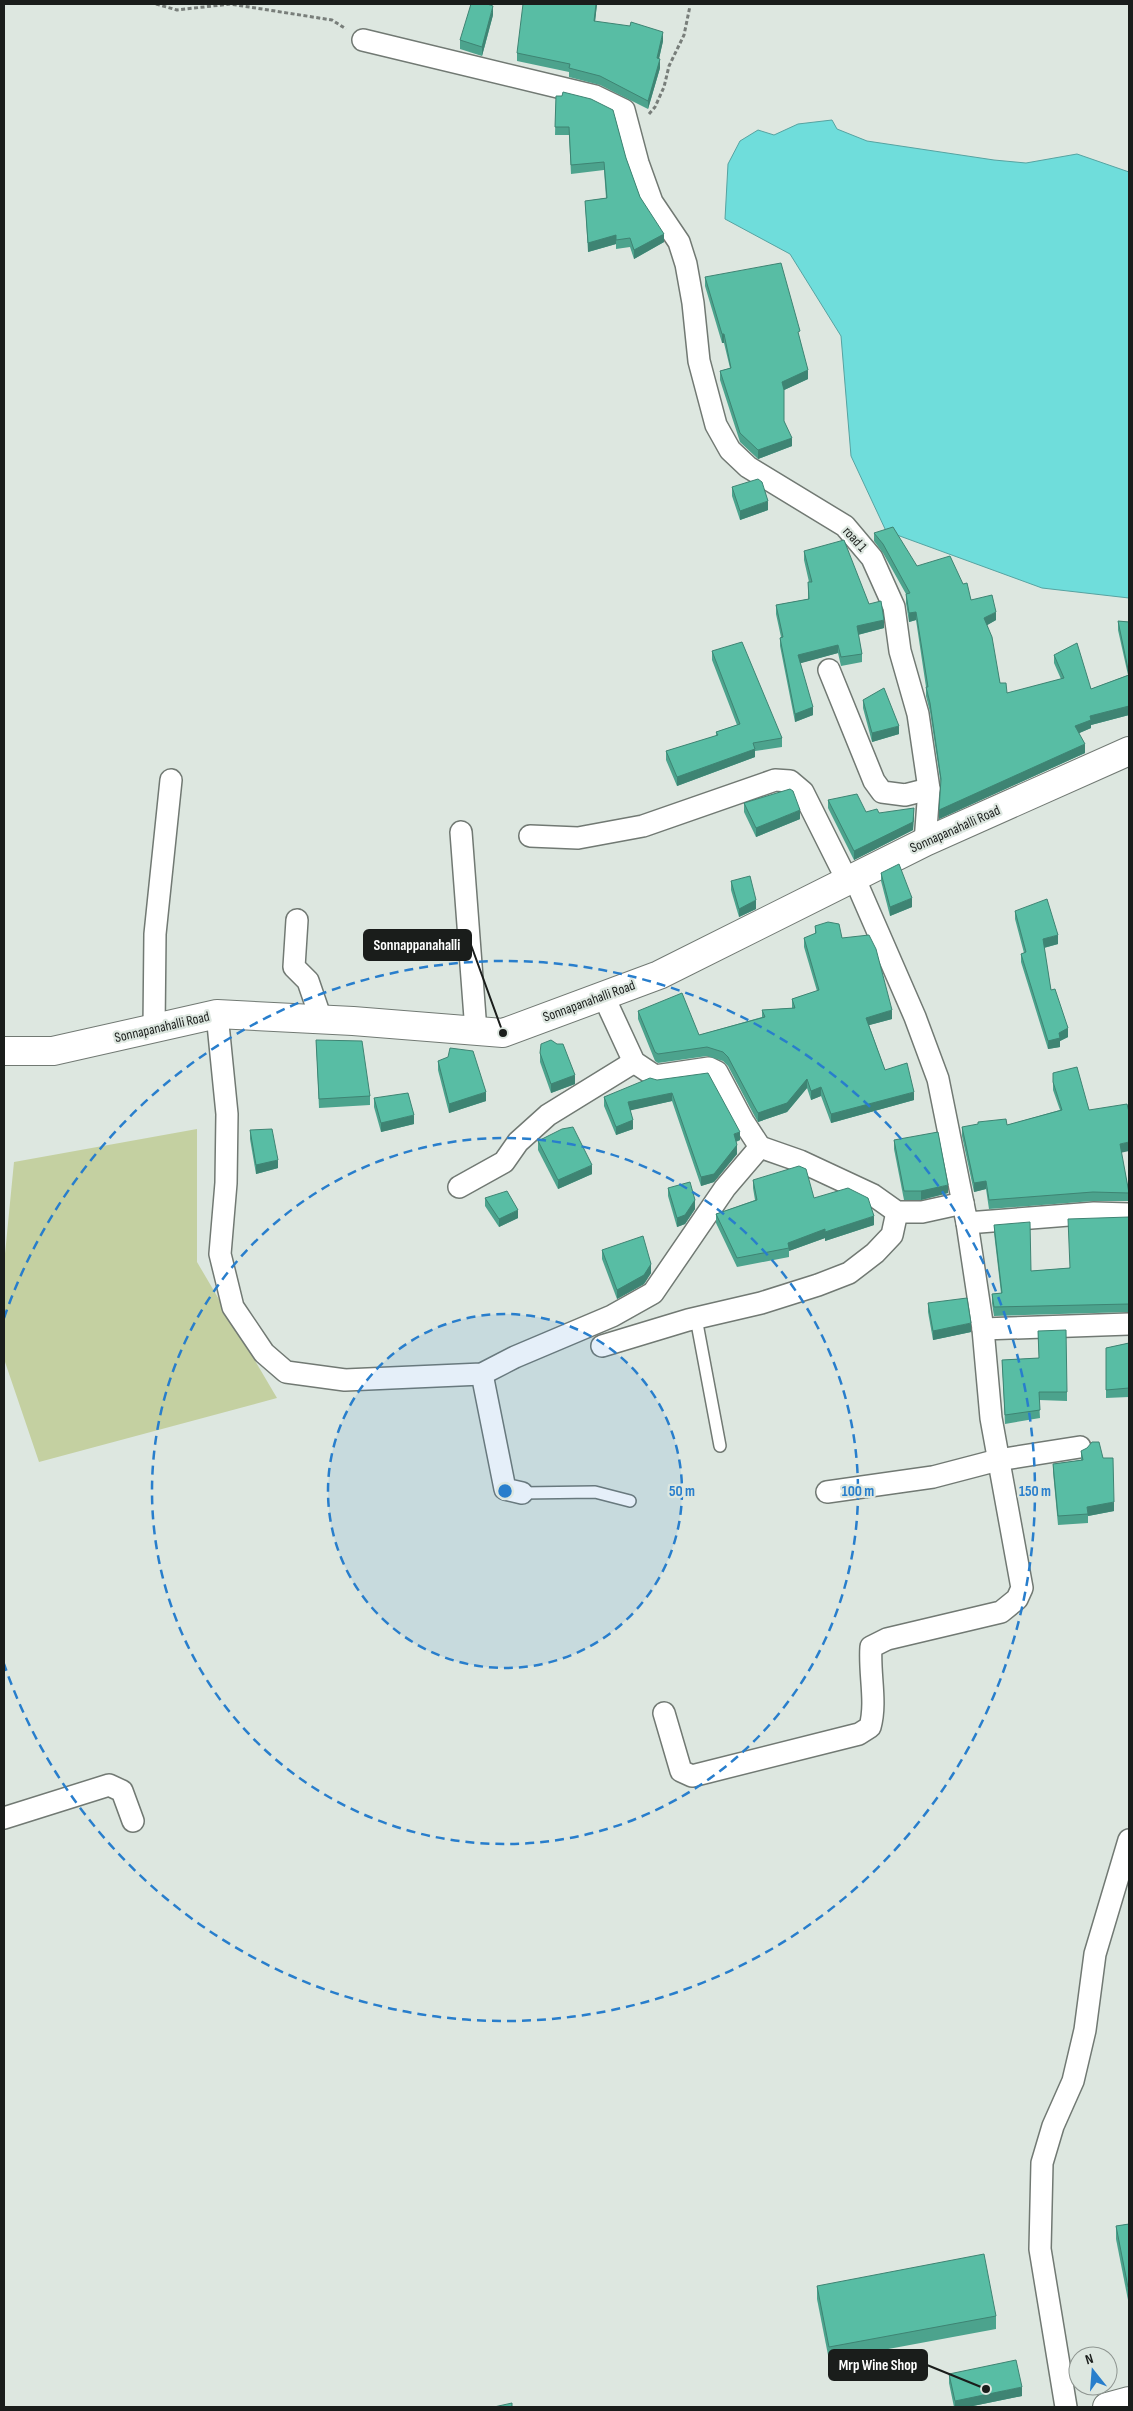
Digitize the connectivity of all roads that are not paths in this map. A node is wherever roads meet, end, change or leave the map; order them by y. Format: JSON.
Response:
{"nodes":[{"id":1,"x":363,"y":40,"type":"road end"},
{"id":2,"x":829,"y":670,"type":"dead end"},
{"id":3,"x":1129,"y":751,"type":"edge"},
{"id":4,"x":171,"y":780,"type":"dead end"},
{"id":5,"x":929,"y":789,"type":"junction"},
{"id":6,"x":461,"y":832,"type":"dead end"},
{"id":7,"x":530,"y":836,"type":"dead end"},
{"id":8,"x":925,"y":842,"type":"junction"},
{"id":9,"x":850,"y":879,"type":"junction"},
{"id":10,"x":297,"y":920,"type":"dead end"},
{"id":11,"x":603,"y":995,"type":"junction"},
{"id":12,"x":217,"y":1014,"type":"junction"},
{"id":13,"x":321,"y":1020,"type":"junction"},
{"id":14,"x":154,"y":1029,"type":"junction"},
{"id":15,"x":476,"y":1032,"type":"junction"},
{"id":16,"x":4,"y":1051,"type":"edge"},
{"id":17,"x":634,"y":1062,"type":"junction"},
{"id":18,"x":760,"y":1146,"type":"junction"},
{"id":19,"x":459,"y":1187,"type":"dead end"},
{"id":20,"x":897,"y":1212,"type":"junction"},
{"id":21,"x":965,"y":1213,"type":"junction"},
{"id":22,"x":1129,"y":1214,"type":"edge"},
{"id":23,"x":696,"y":1318,"type":"junction"},
{"id":24,"x":1129,"y":1324,"type":"edge"},
{"id":25,"x":983,"y":1329,"type":"junction"},
{"id":26,"x":602,"y":1346,"type":"dead end"},
{"id":27,"x":482,"y":1374,"type":"junction"},
{"id":28,"x":720,"y":1446,"type":"dead end"},
{"id":29,"x":1080,"y":1447,"type":"dead end"},
{"id":30,"x":998,"y":1460,"type":"junction"},
{"id":31,"x":827,"y":1492,"type":"dead end"},
{"id":32,"x":522,"y":1493,"type":"joint"},
{"id":33,"x":630,"y":1502,"type":"dead end"},
{"id":34,"x":664,"y":1713,"type":"dead end"},
{"id":35,"x":4,"y":1818,"type":"edge"},
{"id":36,"x":133,"y":1821,"type":"dead end"},
{"id":37,"x":1129,"y":1840,"type":"edge"},
{"id":38,"x":1129,"y":2401,"type":"edge"},
{"id":39,"x":1066,"y":2407,"type":"edge"},
{"id":40,"x":1107,"y":2407,"type":"edge"}],
"edges":[{"from":1,"to":5,"type":"street","name":"road 1"},
{"from":2,"to":5,"type":"street"},
{"from":3,"to":8,"type":"street","name":"Sonnapanahalli Road"},
{"from":4,"to":14,"type":"street"},
{"from":5,"to":8,"type":"street","name":"road 1"},
{"from":6,"to":15,"type":"street"},
{"from":7,"to":9,"type":"street"},
{"from":8,"to":9,"type":"street","name":"Sonnapanahalli Road"},
{"from":9,"to":11,"type":"street","name":"Sonnapanahalli Road"},
{"from":9,"to":21,"type":"street"},
{"from":10,"to":13,"type":"street"},
{"from":11,"to":15,"type":"street","name":"Sonnapanahalli Road"},
{"from":11,"to":17,"type":"street"},
{"from":12,"to":13,"type":"street","name":"Sonnapanahalli Road"},
{"from":12,"to":14,"type":"street","name":"Sonnapanahalli Road"},
{"from":12,"to":27,"type":"street"},
{"from":13,"to":15,"type":"street","name":"Sonnapanahalli Road"},
{"from":14,"to":16,"type":"street","name":"Sonnapanahalli Road"},
{"from":17,"to":18,"type":"street"},
{"from":17,"to":19,"type":"street"},
{"from":18,"to":20,"type":"street"},
{"from":18,"to":27,"type":"street"},
{"from":20,"to":21,"type":"street"},
{"from":20,"to":23,"type":"street"},
{"from":21,"to":22,"type":"street"},
{"from":21,"to":25,"type":"street"},
{"from":23,"to":26,"type":"street"},
{"from":23,"to":28,"type":"lane"},
{"from":24,"to":25,"type":"street"},
{"from":25,"to":30,"type":"street"},
{"from":27,"to":32,"type":"street"},
{"from":29,"to":30,"type":"street"},
{"from":30,"to":31,"type":"street"},
{"from":30,"to":34,"type":"street"},
{"from":32,"to":33,"type":"lane"},
{"from":35,"to":36,"type":"street"},
{"from":37,"to":39,"type":"street"},
{"from":38,"to":40,"type":"street"}]}
